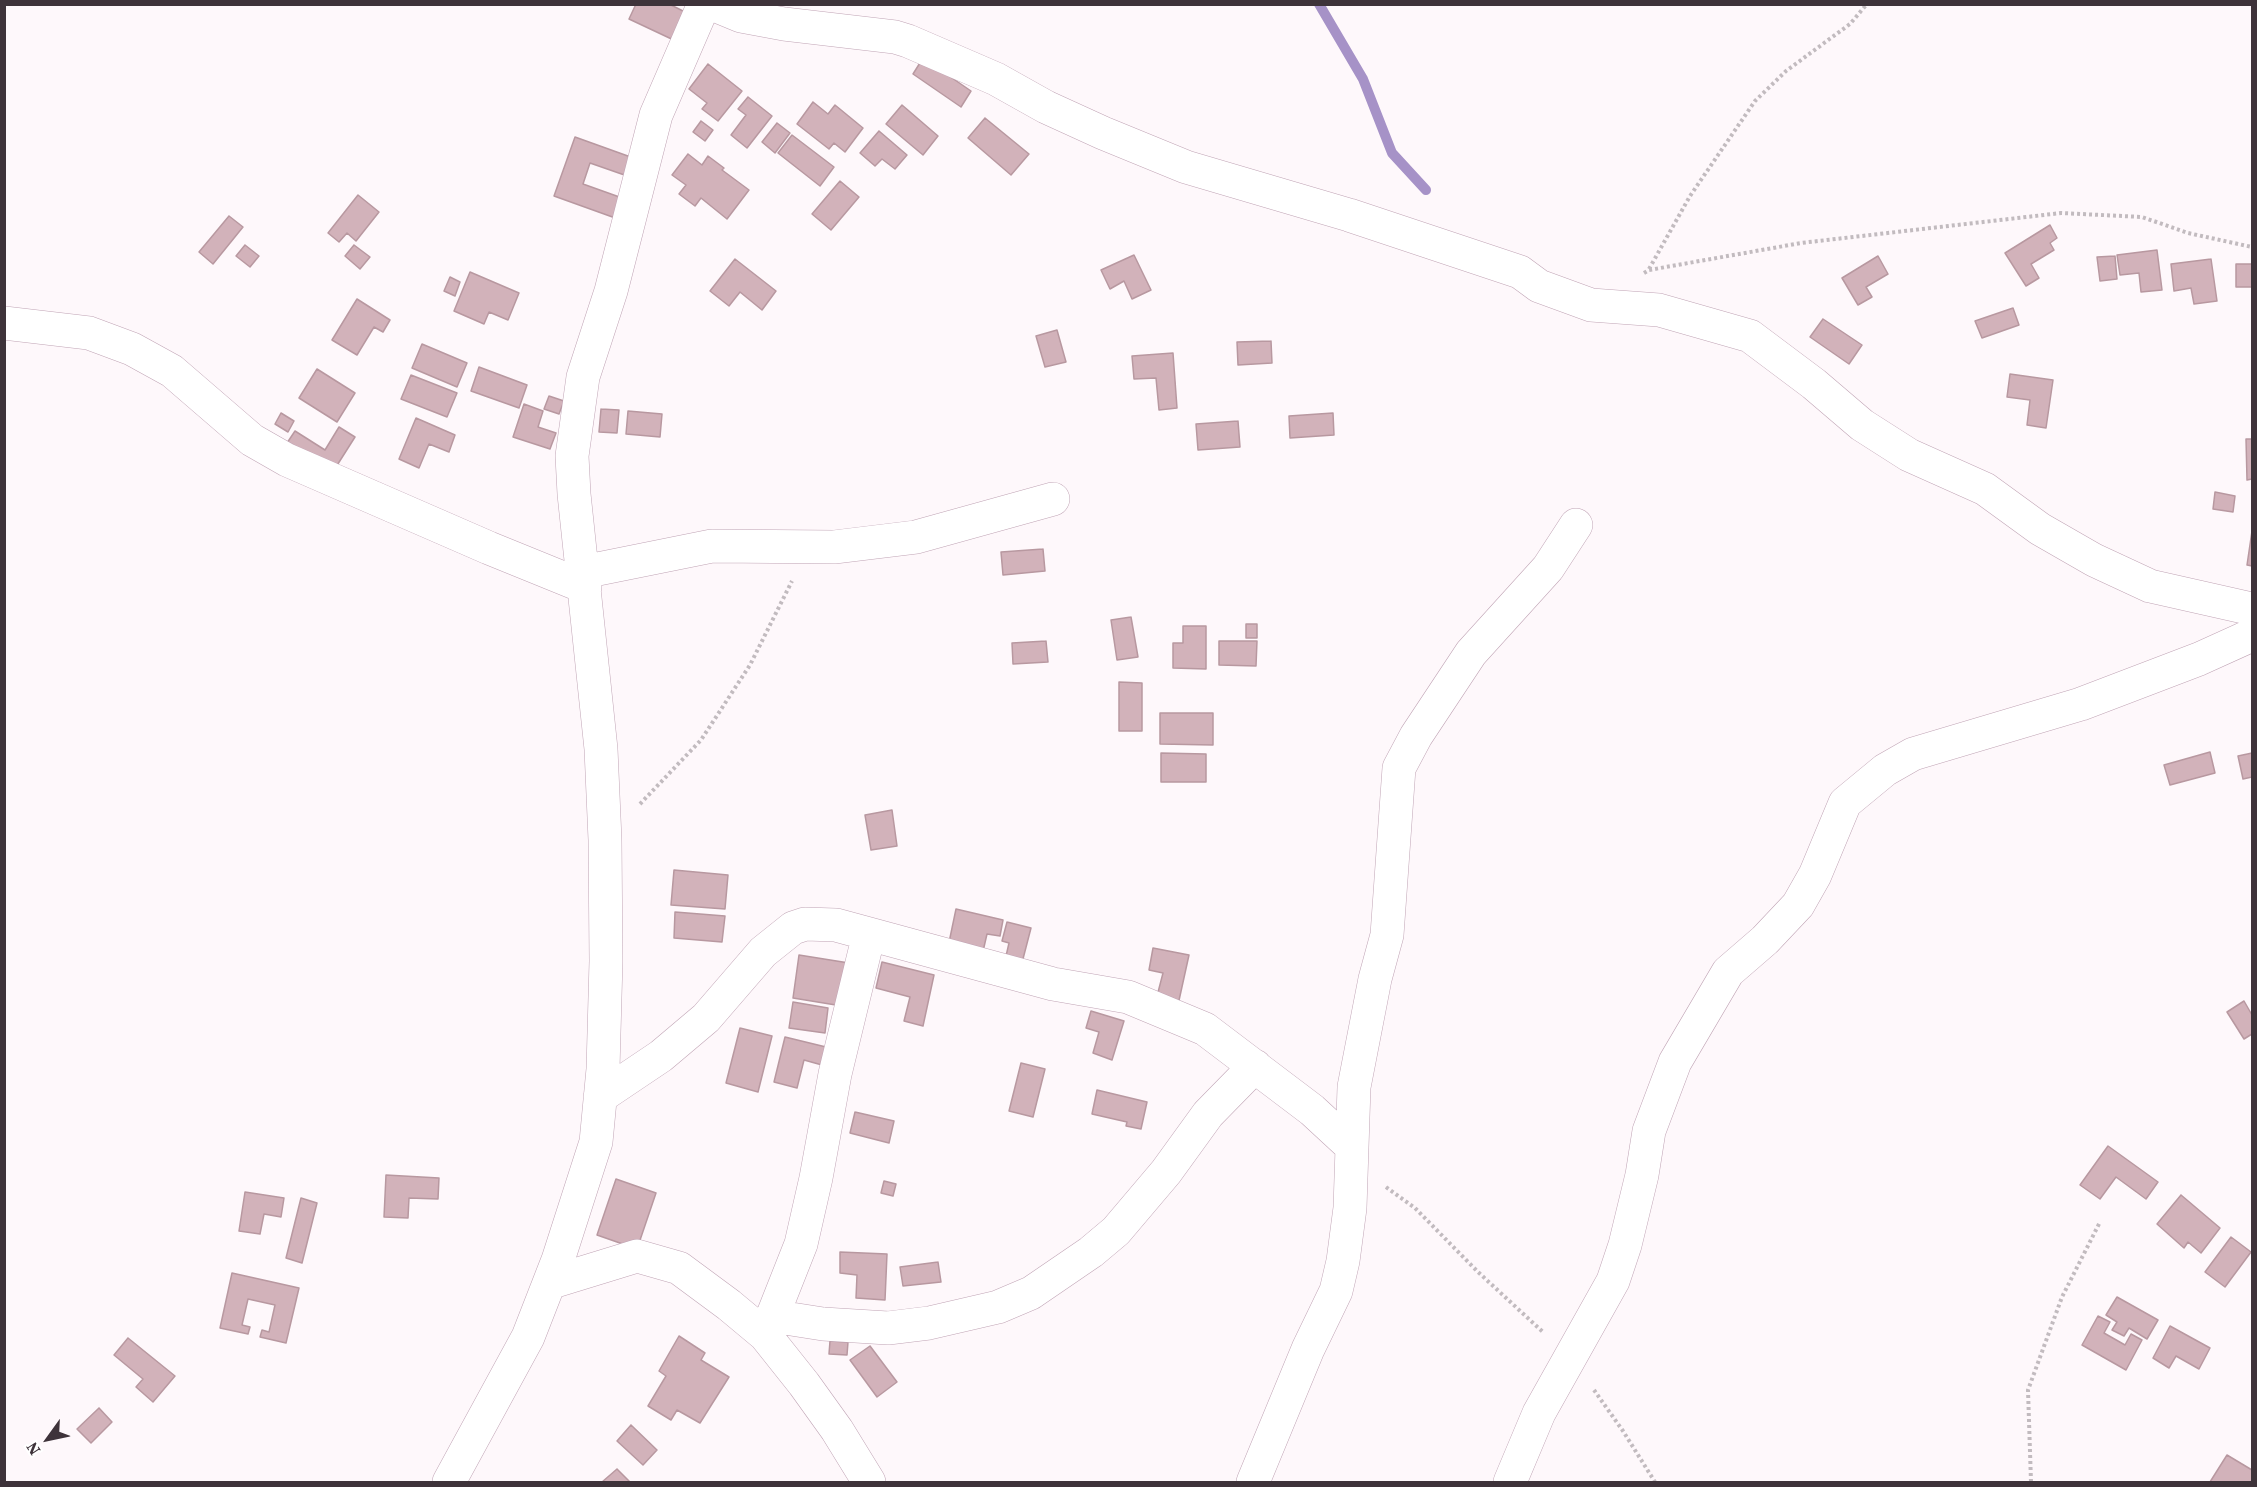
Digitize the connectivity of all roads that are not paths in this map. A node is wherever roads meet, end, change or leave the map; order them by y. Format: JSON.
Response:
{"nodes":[{"id":1,"x":704,"y":4,"type":"edge"},
{"id":2,"x":712,"y":4,"type":"edge"},
{"id":3,"x":4,"y":322,"type":"edge"},
{"id":4,"x":1053,"y":499,"type":"dead end"},
{"id":5,"x":1576,"y":525,"type":"dead end"},
{"id":6,"x":584,"y":579,"type":"junction"},
{"id":7,"x":2253,"y":609,"type":"edge"},
{"id":8,"x":2253,"y":635,"type":"edge"},
{"id":9,"x":869,"y":934,"type":"junction"},
{"id":10,"x":1255,"y":1066,"type":"junction"},
{"id":11,"x":600,"y":1097,"type":"junction"},
{"id":12,"x":1352,"y":1154,"type":"junction"},
{"id":13,"x":549,"y":1283,"type":"junction"},
{"id":14,"x":768,"y":1325,"type":"junction"},
{"id":15,"x":449,"y":1482,"type":"edge"},
{"id":16,"x":869,"y":1482,"type":"edge"},
{"id":17,"x":1253,"y":1482,"type":"edge"},
{"id":18,"x":1510,"y":1482,"type":"edge"}],
"edges":[{"from":1,"to":6,"type":"street"},
{"from":2,"to":7,"type":"street"},
{"from":3,"to":6,"type":"street"},
{"from":4,"to":6,"type":"street"},
{"from":5,"to":12,"type":"street"},
{"from":6,"to":11,"type":"street"},
{"from":8,"to":18,"type":"street"},
{"from":9,"to":10,"type":"street"},
{"from":9,"to":11,"type":"street"},
{"from":9,"to":14,"type":"street"},
{"from":10,"to":12,"type":"street"},
{"from":10,"to":14,"type":"street"},
{"from":11,"to":13,"type":"street"},
{"from":12,"to":17,"type":"street"},
{"from":13,"to":14,"type":"street"},
{"from":13,"to":15,"type":"street"},
{"from":14,"to":16,"type":"street"}]}
